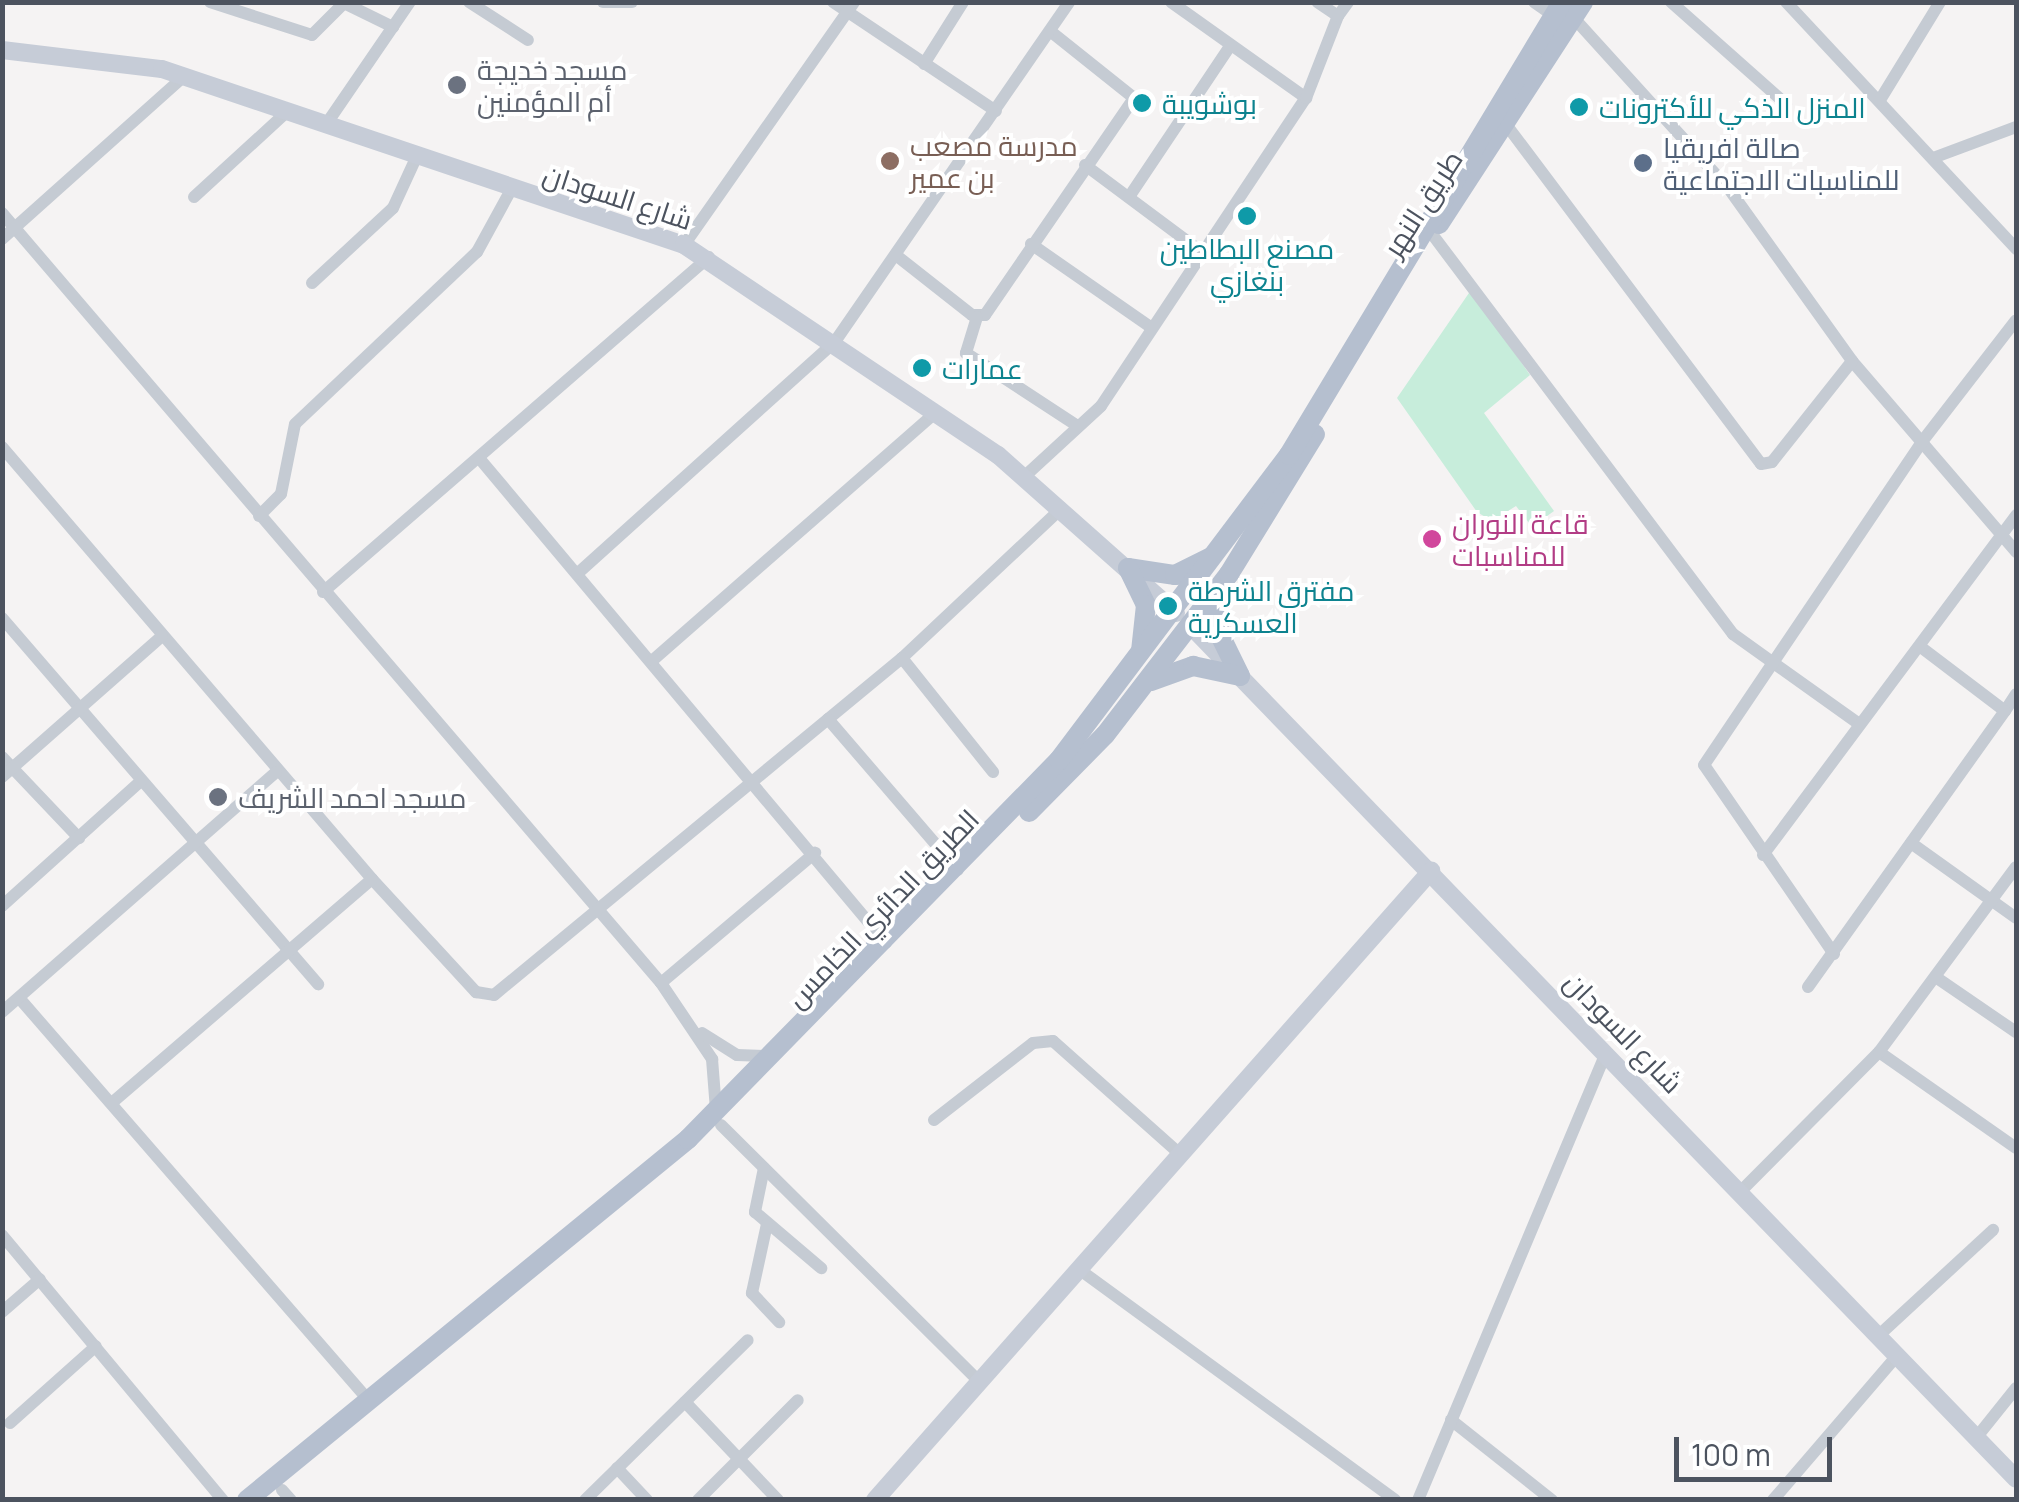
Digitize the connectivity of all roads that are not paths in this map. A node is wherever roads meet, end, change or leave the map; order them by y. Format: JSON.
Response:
{"nodes":[{"id":1,"x":210,"y":2,"type":"edge"},
{"id":2,"x":410,"y":2,"type":"edge"},
{"id":3,"x":469,"y":2,"type":"edge"},
{"id":4,"x":603,"y":2,"type":"edge"},
{"id":5,"x":632,"y":2,"type":"edge"},
{"id":6,"x":833,"y":2,"type":"edge"},
{"id":7,"x":963,"y":2,"type":"edge"},
{"id":8,"x":1069,"y":2,"type":"edge"},
{"id":9,"x":1317,"y":2,"type":"edge"},
{"id":10,"x":1348,"y":2,"type":"edge"},
{"id":11,"x":1534,"y":2,"type":"edge"},
{"id":12,"x":1671,"y":2,"type":"edge"},
{"id":13,"x":1786,"y":2,"type":"edge"},
{"id":14,"x":1940,"y":2,"type":"edge"},
{"id":15,"x":343,"y":3,"type":"edge"},
{"id":16,"x":1177,"y":4,"type":"edge"},
{"id":17,"x":851,"y":8,"type":"edge"},
{"id":18,"x":1568,"y":9,"type":"edge"},
{"id":19,"x":1338,"y":16,"type":"junction"},
{"id":20,"x":393,"y":27,"type":"junction"},
{"id":21,"x":1050,"y":31,"type":"junction"},
{"id":22,"x":528,"y":40,"type":"dead end"},
{"id":23,"x":1230,"y":46,"type":"junction"},
{"id":24,"x":2,"y":50,"type":"edge"},
{"id":25,"x":924,"y":64,"type":"junction"},
{"id":26,"x":184,"y":76,"type":"junction"},
{"id":27,"x":1306,"y":98,"type":"junction"},
{"id":28,"x":1880,"y":100,"type":"junction"},
{"id":29,"x":1786,"y":104,"type":"dead end"},
{"id":30,"x":288,"y":111,"type":"junction"},
{"id":31,"x":996,"y":111,"type":"junction"},
{"id":32,"x":1506,"y":123,"type":"junction"},
{"id":33,"x":325,"y":126,"type":"junction"},
{"id":34,"x":2016,"y":127,"type":"edge"},
{"id":35,"x":416,"y":158,"type":"junction"},
{"id":36,"x":1933,"y":158,"type":"junction"},
{"id":37,"x":1085,"y":165,"type":"junction"},
{"id":38,"x":511,"y":190,"type":"junction"},
{"id":39,"x":194,"y":197,"type":"dead end"},
{"id":40,"x":1129,"y":197,"type":"junction"},
{"id":41,"x":2,"y":212,"type":"edge"},
{"id":42,"x":15,"y":228,"type":"junction"},
{"id":43,"x":1427,"y":233,"type":"junction"},
{"id":44,"x":2,"y":239,"type":"edge"},
{"id":45,"x":1031,"y":244,"type":"junction"},
{"id":46,"x":684,"y":245,"type":"junction"},
{"id":47,"x":2016,"y":249,"type":"edge"},
{"id":48,"x":1203,"y":253,"type":"junction"},
{"id":49,"x":897,"y":256,"type":"junction"},
{"id":50,"x":709,"y":257,"type":"junction"},
{"id":51,"x":312,"y":283,"type":"dead end"},
{"id":52,"x":977,"y":318,"type":"junction"},
{"id":53,"x":2016,"y":320,"type":"edge"},
{"id":54,"x":1152,"y":328,"type":"junction"},
{"id":55,"x":834,"y":343,"type":"junction"},
{"id":56,"x":1852,"y":361,"type":"junction"},
{"id":57,"x":934,"y":414,"type":"junction"},
{"id":58,"x":1076,"y":425,"type":"junction"},
{"id":59,"x":1314,"y":436,"type":"joint"},
{"id":60,"x":1921,"y":443,"type":"junction"},
{"id":61,"x":2,"y":447,"type":"edge"},
{"id":62,"x":479,"y":458,"type":"junction"},
{"id":63,"x":1025,"y":476,"type":"junction"},
{"id":64,"x":1062,"y":508,"type":"junction"},
{"id":65,"x":259,"y":516,"type":"junction"},
{"id":66,"x":2016,"y":516,"type":"edge"},
{"id":67,"x":1999,"y":535,"type":"junction"},
{"id":68,"x":1225,"y":546,"type":"junction"},
{"id":69,"x":2016,"y":552,"type":"edge"},
{"id":70,"x":1128,"y":568,"type":"junction"},
{"id":71,"x":577,"y":574,"type":"junction"},
{"id":72,"x":1229,"y":574,"type":"junction"},
{"id":73,"x":323,"y":592,"type":"junction"},
{"id":74,"x":2,"y":618,"type":"edge"},
{"id":75,"x":1183,"y":619,"type":"junction"},
{"id":76,"x":162,"y":636,"type":"junction"},
{"id":77,"x":1922,"y":648,"type":"junction"},
{"id":78,"x":902,"y":658,"type":"junction"},
{"id":79,"x":653,"y":660,"type":"junction"},
{"id":80,"x":1769,"y":663,"type":"junction"},
{"id":81,"x":1140,"y":675,"type":"junction"},
{"id":82,"x":1240,"y":676,"type":"junction"},
{"id":83,"x":2016,"y":694,"type":"edge"},
{"id":84,"x":79,"y":709,"type":"junction"},
{"id":85,"x":2004,"y":710,"type":"junction"},
{"id":86,"x":828,"y":719,"type":"junction"},
{"id":87,"x":1858,"y":724,"type":"junction"},
{"id":88,"x":2,"y":757,"type":"edge"},
{"id":89,"x":276,"y":772,"type":"junction"},
{"id":90,"x":993,"y":772,"type":"dead end"},
{"id":91,"x":8,"y":773,"type":"edge"},
{"id":92,"x":750,"y":780,"type":"junction"},
{"id":93,"x":142,"y":781,"type":"junction"},
{"id":94,"x":79,"y":838,"type":"junction"},
{"id":95,"x":198,"y":842,"type":"junction"},
{"id":96,"x":1911,"y":842,"type":"junction"},
{"id":97,"x":815,"y":853,"type":"junction"},
{"id":98,"x":1762,"y":855,"type":"junction"},
{"id":99,"x":2016,"y":867,"type":"edge"},
{"id":100,"x":958,"y":870,"type":"junction"},
{"id":101,"x":1431,"y":871,"type":"junction"},
{"id":102,"x":372,"y":879,"type":"junction"},
{"id":103,"x":5,"y":898,"type":"edge"},
{"id":104,"x":1992,"y":902,"type":"junction"},
{"id":105,"x":600,"y":914,"type":"junction"},
{"id":106,"x":2016,"y":918,"type":"edge"},
{"id":107,"x":888,"y":944,"type":"junction"},
{"id":108,"x":290,"y":949,"type":"junction"},
{"id":109,"x":1834,"y":954,"type":"junction"},
{"id":110,"x":1937,"y":978,"type":"junction"},
{"id":111,"x":318,"y":984,"type":"dead end"},
{"id":112,"x":661,"y":984,"type":"junction"},
{"id":113,"x":1808,"y":987,"type":"dead end"},
{"id":114,"x":20,"y":998,"type":"junction"},
{"id":115,"x":2,"y":1012,"type":"edge"},
{"id":116,"x":700,"y":1032,"type":"junction"},
{"id":117,"x":2016,"y":1032,"type":"edge"},
{"id":118,"x":1606,"y":1052,"type":"junction"},
{"id":119,"x":1880,"y":1052,"type":"junction"},
{"id":120,"x":779,"y":1054,"type":"junction"},
{"id":121,"x":114,"y":1100,"type":"junction"},
{"id":122,"x":718,"y":1120,"type":"junction"},
{"id":123,"x":934,"y":1120,"type":"dead end"},
{"id":124,"x":2016,"y":1148,"type":"edge"},
{"id":125,"x":1180,"y":1154,"type":"junction"},
{"id":126,"x":764,"y":1168,"type":"junction"},
{"id":127,"x":1740,"y":1193,"type":"junction"},
{"id":128,"x":767,"y":1224,"type":"junction"},
{"id":129,"x":1993,"y":1230,"type":"dead end"},
{"id":130,"x":2,"y":1234,"type":"edge"},
{"id":131,"x":821,"y":1268,"type":"dead end"},
{"id":132,"x":1080,"y":1270,"type":"junction"},
{"id":133,"x":40,"y":1280,"type":"junction"},
{"id":134,"x":2,"y":1312,"type":"edge"},
{"id":135,"x":779,"y":1322,"type":"dead end"},
{"id":136,"x":1877,"y":1337,"type":"junction"},
{"id":137,"x":748,"y":1340,"type":"dead end"},
{"id":138,"x":96,"y":1346,"type":"junction"},
{"id":139,"x":1897,"y":1356,"type":"junction"},
{"id":140,"x":981,"y":1383,"type":"junction"},
{"id":141,"x":404,"y":1385,"type":"junction"},
{"id":142,"x":2016,"y":1388,"type":"edge"},
{"id":143,"x":798,"y":1400,"type":"dead end"},
{"id":144,"x":685,"y":1402,"type":"junction"},
{"id":145,"x":371,"y":1403,"type":"junction"},
{"id":146,"x":1451,"y":1420,"type":"junction"},
{"id":147,"x":10,"y":1423,"type":"dead end"},
{"id":148,"x":1976,"y":1438,"type":"junction"},
{"id":149,"x":740,"y":1458,"type":"junction"},
{"id":150,"x":617,"y":1468,"type":"junction"},
{"id":151,"x":2016,"y":1479,"type":"edge"},
{"id":152,"x":280,"y":1496,"type":"edge"},
{"id":153,"x":877,"y":1499,"type":"edge"},
{"id":154,"x":223,"y":1500,"type":"edge"},
{"id":155,"x":247,"y":1500,"type":"edge"},
{"id":156,"x":585,"y":1500,"type":"edge"},
{"id":157,"x":647,"y":1500,"type":"edge"},
{"id":158,"x":698,"y":1500,"type":"edge"},
{"id":159,"x":778,"y":1500,"type":"edge"},
{"id":160,"x":1395,"y":1500,"type":"edge"},
{"id":161,"x":1418,"y":1500,"type":"edge"},
{"id":162,"x":1552,"y":1500,"type":"edge"},
{"id":163,"x":1773,"y":1500,"type":"edge"}],
"edges":[{"from":1,"to":15,"type":"street"},
{"from":2,"to":20,"type":"street"},
{"from":3,"to":22,"type":"street"},
{"from":4,"to":5,"type":"street"},
{"from":6,"to":17,"type":"street"},
{"from":7,"to":25,"type":"street"},
{"from":8,"to":21,"type":"street"},
{"from":9,"to":19,"type":"street"},
{"from":10,"to":19,"type":"street"},
{"from":11,"to":18,"type":"street"},
{"from":12,"to":29,"type":"street"},
{"from":13,"to":28,"type":"street"},
{"from":14,"to":28,"type":"street"},
{"from":15,"to":20,"type":"street"},
{"from":16,"to":23,"type":"street"},
{"from":17,"to":25,"type":"street"},
{"from":17,"to":46,"type":"street"},
{"from":18,"to":32,"type":"main road","name":"طريق النهر"},
{"from":18,"to":43,"type":"main road","name":"طريق النهر"},
{"from":18,"to":56,"type":"street"},
{"from":19,"to":27,"type":"street"},
{"from":20,"to":33,"type":"street"},
{"from":21,"to":31,"type":"street"},
{"from":21,"to":37,"type":"street"},
{"from":23,"to":27,"type":"street"},
{"from":23,"to":40,"type":"street"},
{"from":24,"to":26,"type":"main road","name":"شارع السودان"},
{"from":25,"to":31,"type":"street"},
{"from":26,"to":30,"type":"main road","name":"شارع السودان"},
{"from":26,"to":42,"type":"street"},
{"from":27,"to":48,"type":"street"},
{"from":28,"to":36,"type":"street"},
{"from":30,"to":33,"type":"main road","name":"شارع السودان"},
{"from":30,"to":39,"type":"street"},
{"from":31,"to":49,"type":"street"},
{"from":32,"to":43,"type":"main road","name":"طريق النهر"},
{"from":32,"to":56,"type":"street"},
{"from":33,"to":35,"type":"main road","name":"شارع السودان"},
{"from":34,"to":36,"type":"street"},
{"from":35,"to":38,"type":"main road","name":"شارع السودان"},
{"from":35,"to":51,"type":"street"},
{"from":36,"to":47,"type":"street"},
{"from":37,"to":40,"type":"street"},
{"from":37,"to":45,"type":"street"},
{"from":38,"to":46,"type":"main road","name":"شارع السودان"},
{"from":38,"to":65,"type":"street"},
{"from":40,"to":48,"type":"street"},
{"from":41,"to":42,"type":"street"},
{"from":42,"to":44,"type":"street"},
{"from":42,"to":65,"type":"street"},
{"from":43,"to":59,"type":"main road","name":"طريق النهر"},
{"from":43,"to":68,"type":"main road","name":"الطريق الدائري الخامس"},
{"from":43,"to":80,"type":"street"},
{"from":45,"to":52,"type":"street"},
{"from":45,"to":54,"type":"street"},
{"from":46,"to":50,"type":"main road","name":"شارع السودان"},
{"from":48,"to":54,"type":"street"},
{"from":49,"to":52,"type":"street"},
{"from":49,"to":55,"type":"street"},
{"from":50,"to":55,"type":"main road","name":"شارع السودان"},
{"from":50,"to":62,"type":"street"},
{"from":52,"to":58,"type":"street"},
{"from":53,"to":60,"type":"street"},
{"from":54,"to":58,"type":"street"},
{"from":55,"to":57,"type":"main road","name":"شارع السودان"},
{"from":55,"to":71,"type":"street"},
{"from":56,"to":60,"type":"street"},
{"from":57,"to":63,"type":"main road","name":"شارع السودان"},
{"from":57,"to":79,"type":"street"},
{"from":58,"to":63,"type":"street"},
{"from":59,"to":72,"type":"main road","name":"الطريق الدائري الخامس"},
{"from":60,"to":67,"type":"street"},
{"from":60,"to":80,"type":"street"},
{"from":61,"to":76,"type":"street"},
{"from":62,"to":71,"type":"street"},
{"from":62,"to":73,"type":"street"},
{"from":63,"to":64,"type":"main road","name":"شارع السودان"},
{"from":64,"to":70,"type":"main road","name":"شارع السودان"},
{"from":64,"to":78,"type":"street"},
{"from":65,"to":73,"type":"street"},
{"from":66,"to":67,"type":"street"},
{"from":67,"to":69,"type":"street"},
{"from":67,"to":77,"type":"street"},
{"from":68,"to":70,"type":"main road"},
{"from":68,"to":75,"type":"main road","name":"الطريق الدائري الخامس"},
{"from":70,"to":75,"type":"main road","name":"شارع السودان"},
{"from":70,"to":81,"type":"main road"},
{"from":71,"to":79,"type":"street"},
{"from":72,"to":75,"type":"main road","name":"الطريق الدائري الخامس"},
{"from":72,"to":82,"type":"main road"},
{"from":73,"to":105,"type":"street"},
{"from":74,"to":84,"type":"street"},
{"from":75,"to":81,"type":"main road","name":"الطريق الدائري الخامس"},
{"from":75,"to":82,"type":"main road","name":"شارع السودان"},
{"from":76,"to":84,"type":"street"},
{"from":76,"to":89,"type":"street"},
{"from":77,"to":85,"type":"street"},
{"from":77,"to":87,"type":"street"},
{"from":78,"to":86,"type":"street"},
{"from":78,"to":90,"type":"street"},
{"from":79,"to":92,"type":"street"},
{"from":80,"to":87,"type":"street"},
{"from":80,"to":98,"type":"street"},
{"from":81,"to":82,"type":"main road"},
{"from":81,"to":100,"type":"main road","name":"الطريق الدائري الخامس"},
{"from":81,"to":122,"type":"main road","name":"الطريق الدائري الخامس"},
{"from":82,"to":101,"type":"main road","name":"شارع السودان"},
{"from":83,"to":85,"type":"street"},
{"from":84,"to":91,"type":"street"},
{"from":84,"to":93,"type":"street"},
{"from":85,"to":96,"type":"street"},
{"from":86,"to":92,"type":"street"},
{"from":86,"to":100,"type":"street"},
{"from":87,"to":98,"type":"street"},
{"from":88,"to":91,"type":"street"},
{"from":89,"to":95,"type":"street"},
{"from":89,"to":102,"type":"street"},
{"from":91,"to":94,"type":"street"},
{"from":92,"to":97,"type":"street"},
{"from":92,"to":105,"type":"street"},
{"from":93,"to":94,"type":"street"},
{"from":93,"to":95,"type":"street"},
{"from":94,"to":103,"type":"street"},
{"from":95,"to":108,"type":"street"},
{"from":95,"to":114,"type":"street"},
{"from":96,"to":104,"type":"street"},
{"from":96,"to":109,"type":"street"},
{"from":97,"to":107,"type":"street"},
{"from":97,"to":112,"type":"street"},
{"from":98,"to":109,"type":"street"},
{"from":99,"to":104,"type":"street"},
{"from":100,"to":107,"type":"main road","name":"الطريق الدائري الخامس"},
{"from":101,"to":118,"type":"main road","name":"شارع السودان"},
{"from":101,"to":125,"type":"main road"},
{"from":102,"to":105,"type":"street"},
{"from":102,"to":108,"type":"street"},
{"from":104,"to":106,"type":"street"},
{"from":104,"to":110,"type":"street"},
{"from":105,"to":112,"type":"street"},
{"from":107,"to":120,"type":"main road","name":"الطريق الدائري الخامس"},
{"from":108,"to":111,"type":"street"},
{"from":108,"to":121,"type":"street"},
{"from":109,"to":113,"type":"street"},
{"from":110,"to":117,"type":"street"},
{"from":110,"to":119,"type":"street"},
{"from":112,"to":116,"type":"street"},
{"from":114,"to":115,"type":"street"},
{"from":114,"to":121,"type":"street"},
{"from":116,"to":120,"type":"street"},
{"from":116,"to":122,"type":"street"},
{"from":118,"to":127,"type":"main road","name":"شارع السودان"},
{"from":118,"to":146,"type":"street"},
{"from":119,"to":124,"type":"street"},
{"from":119,"to":127,"type":"street"},
{"from":120,"to":122,"type":"main road","name":"الطريق الدائري الخامس"},
{"from":121,"to":145,"type":"street"},
{"from":122,"to":126,"type":"street"},
{"from":122,"to":141,"type":"main road","name":"الطريق الدائري الخامس"},
{"from":123,"to":125,"type":"street"},
{"from":125,"to":132,"type":"main road"},
{"from":126,"to":128,"type":"street"},
{"from":126,"to":140,"type":"street"},
{"from":127,"to":136,"type":"main road","name":"شارع السودان"},
{"from":128,"to":131,"type":"street"},
{"from":128,"to":135,"type":"street"},
{"from":129,"to":136,"type":"street"},
{"from":130,"to":133,"type":"street"},
{"from":132,"to":140,"type":"main road"},
{"from":132,"to":160,"type":"street"},
{"from":133,"to":134,"type":"street"},
{"from":133,"to":138,"type":"street"},
{"from":136,"to":139,"type":"main road","name":"شارع السودان"},
{"from":137,"to":144,"type":"street"},
{"from":138,"to":147,"type":"street"},
{"from":138,"to":154,"type":"street"},
{"from":139,"to":148,"type":"main road","name":"شارع السودان"},
{"from":139,"to":163,"type":"street"},
{"from":140,"to":153,"type":"main road"},
{"from":141,"to":145,"type":"main road","name":"الطريق الدائري الخامس"},
{"from":141,"to":152,"type":"main road","name":"الطريق الدائري الخامس"},
{"from":142,"to":148,"type":"street"},
{"from":143,"to":149,"type":"street"},
{"from":144,"to":149,"type":"street"},
{"from":144,"to":150,"type":"street"},
{"from":145,"to":155,"type":"main road","name":"الطريق الدائري الخامس"},
{"from":146,"to":161,"type":"street"},
{"from":146,"to":162,"type":"street"},
{"from":148,"to":151,"type":"main road","name":"شارع السودان"},
{"from":149,"to":158,"type":"street"},
{"from":149,"to":159,"type":"street"},
{"from":150,"to":156,"type":"street"},
{"from":150,"to":157,"type":"street"}]}
